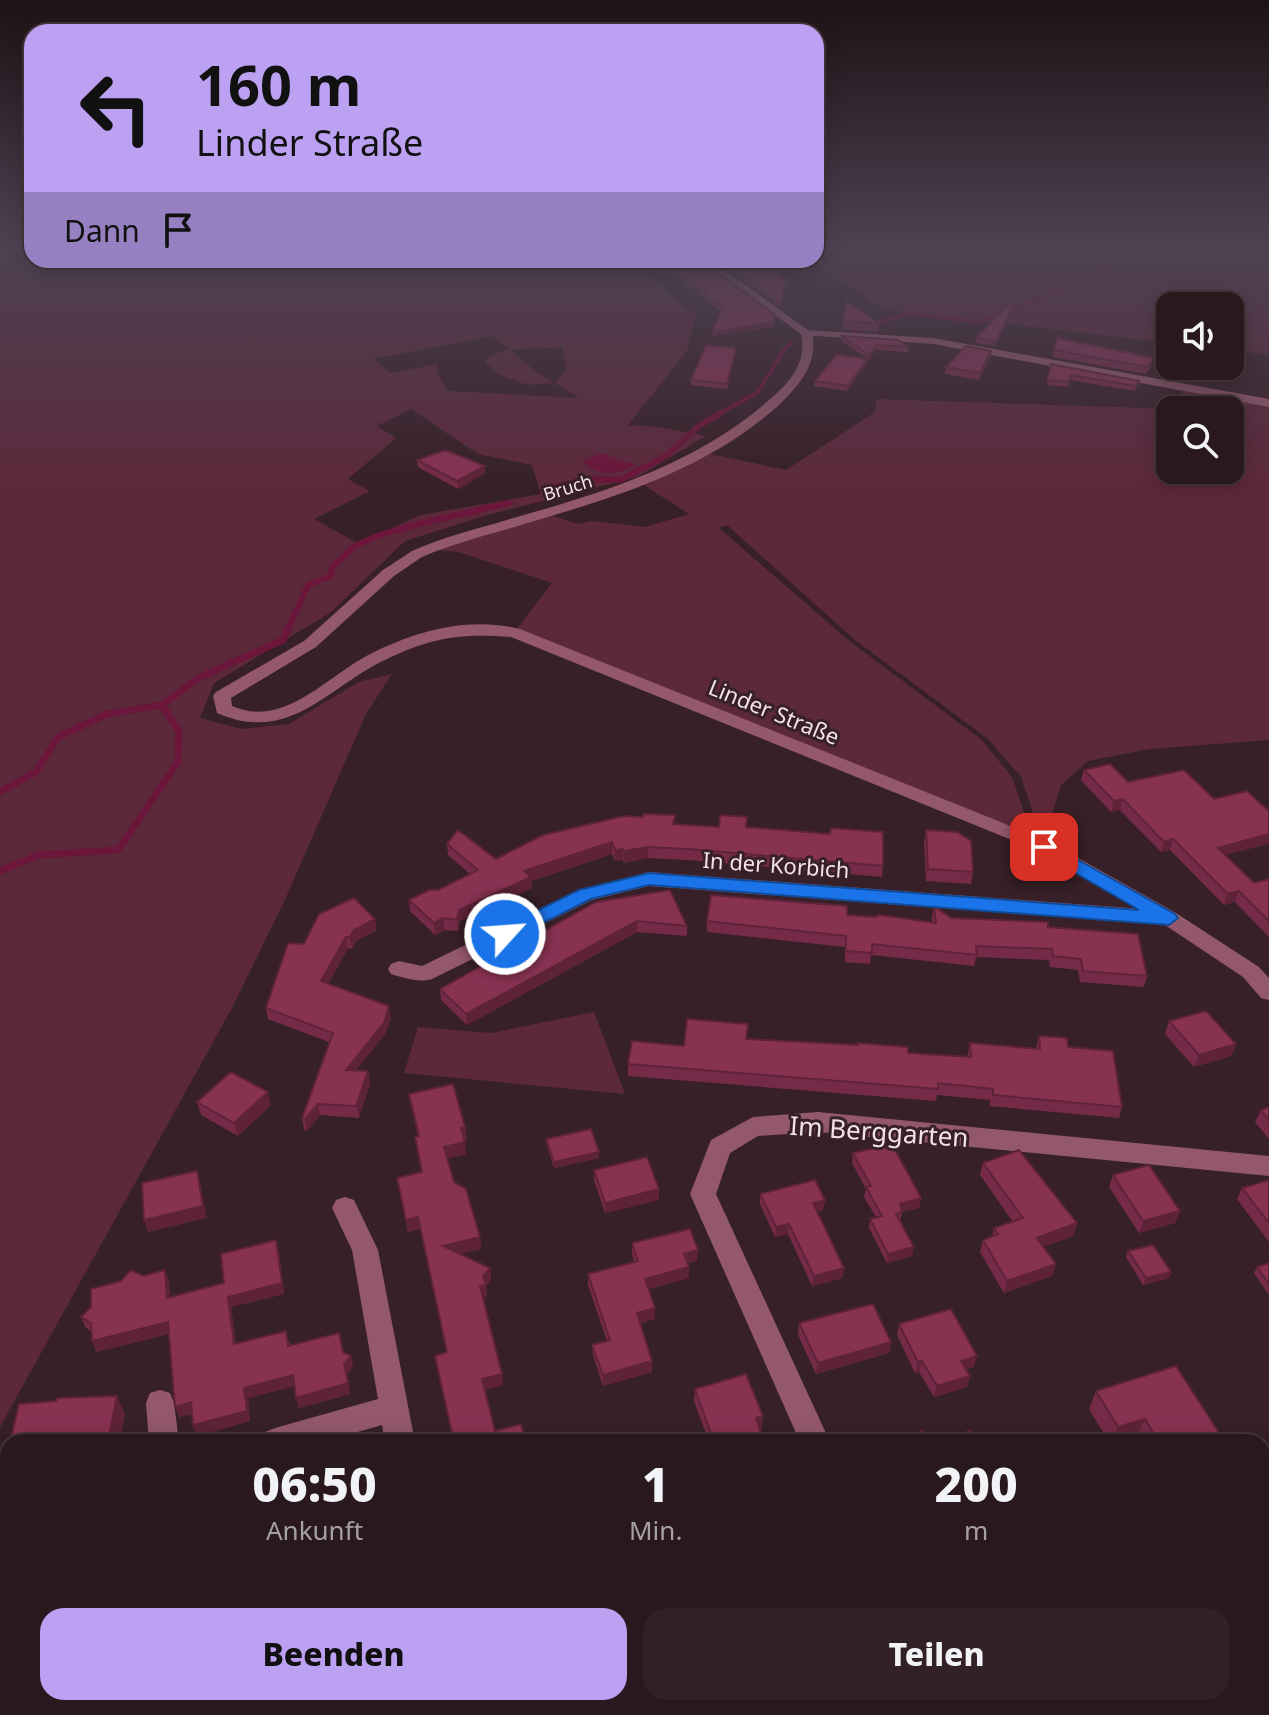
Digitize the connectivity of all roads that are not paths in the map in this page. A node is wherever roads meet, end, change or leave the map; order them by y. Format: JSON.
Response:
{"nodes":[{"id":1,"x":795,"y":325,"type":"edge"},
{"id":2,"x":806,"y":333,"type":"junction"},
{"id":3,"x":1269,"y":403,"type":"edge"},
{"id":4,"x":237,"y":718,"type":"joint"},
{"id":5,"x":1169,"y":918,"type":"junction"},
{"id":6,"x":399,"y":969,"type":"dead end"},
{"id":7,"x":1269,"y":992,"type":"edge"},
{"id":8,"x":1269,"y":1166,"type":"edge"},
{"id":9,"x":345,"y":1208,"type":"dead end"},
{"id":10,"x":160,"y":1403,"type":"dead end"},
{"id":11,"x":393,"y":1408,"type":"junction"},
{"id":12,"x":163,"y":1434,"type":"edge"},
{"id":13,"x":303,"y":1434,"type":"edge"},
{"id":14,"x":398,"y":1434,"type":"edge"},
{"id":15,"x":811,"y":1434,"type":"edge"}],
"edges":[{"from":1,"to":2,"type":"street"},
{"from":2,"to":3,"type":"street"},
{"from":2,"to":4,"type":"street","name":"Bruch"},
{"from":4,"to":5,"type":"street","name":"Linder Straße"},
{"from":5,"to":6,"type":"street","name":"In der Korbich"},
{"from":5,"to":7,"type":"street","name":"Linder Straße"},
{"from":8,"to":15,"type":"street","name":"Im Berggarten"},
{"from":9,"to":11,"type":"street"},
{"from":10,"to":12,"type":"street"},
{"from":11,"to":13,"type":"street"},
{"from":11,"to":14,"type":"street"}]}
